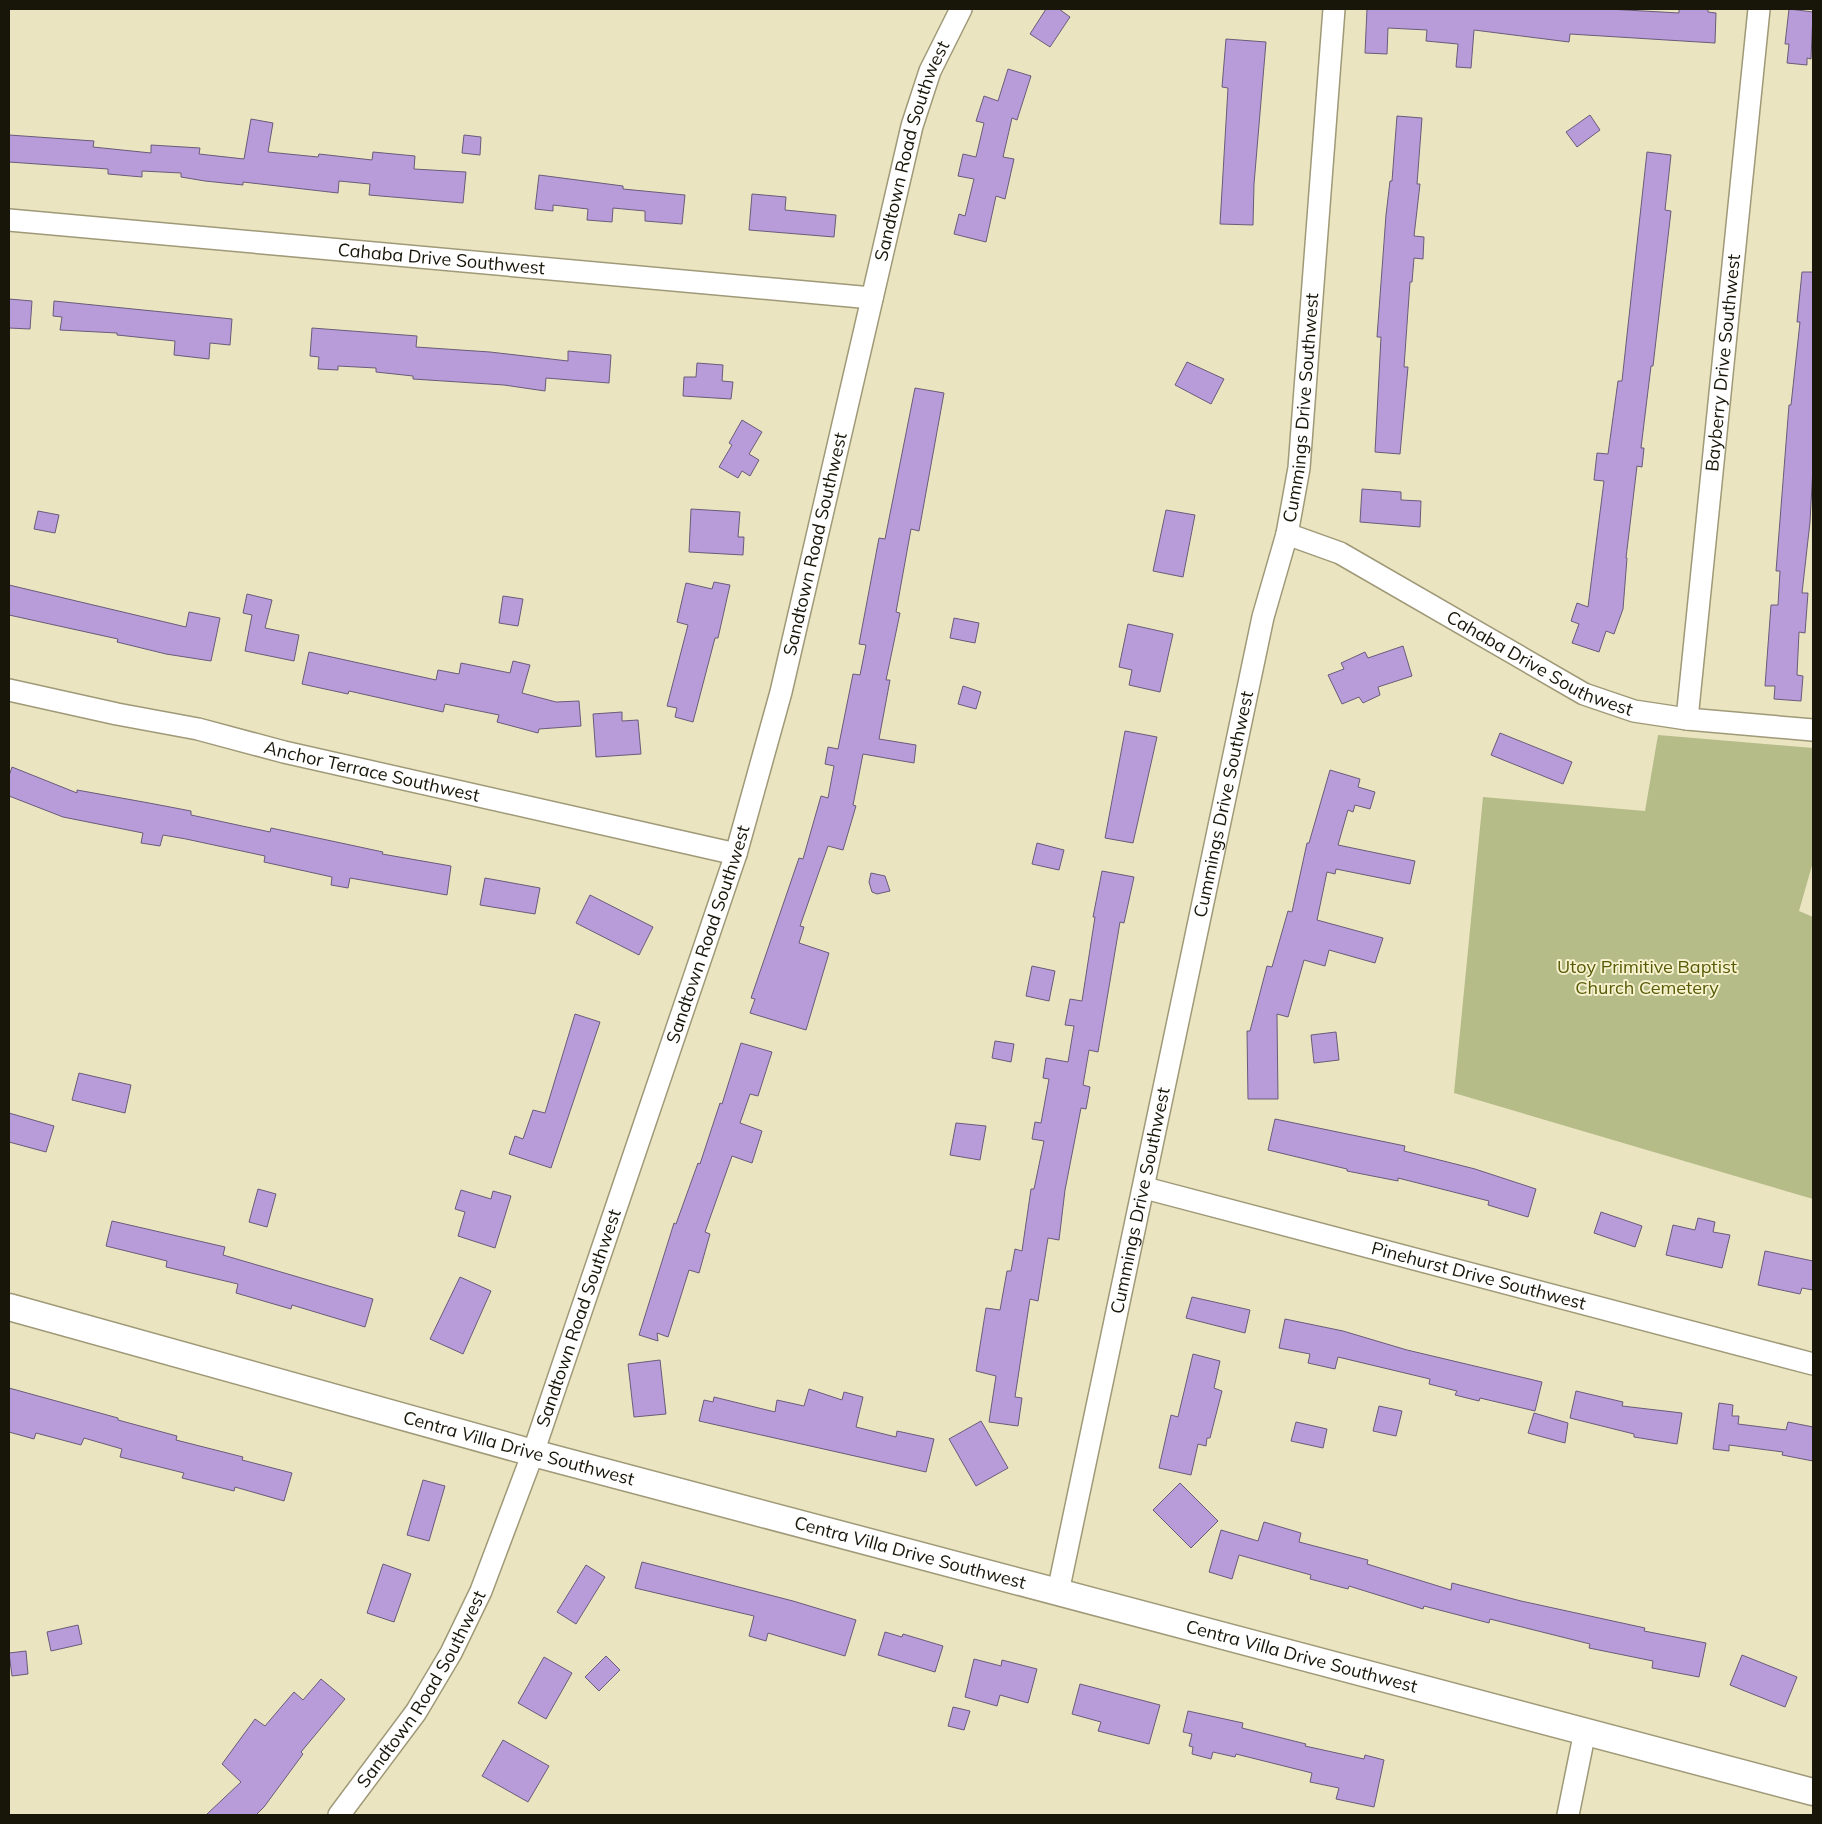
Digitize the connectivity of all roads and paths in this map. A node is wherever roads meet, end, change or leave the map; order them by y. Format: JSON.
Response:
{"nodes":[{"id":1,"x":961,"y":9,"type":"edge"},
{"id":2,"x":1334,"y":9,"type":"edge"},
{"id":3,"x":1759,"y":9,"type":"edge"},
{"id":4,"x":9,"y":220,"type":"edge"},
{"id":5,"x":872,"y":298,"type":"junction"},
{"id":6,"x":1287,"y":534,"type":"junction"},
{"id":7,"x":9,"y":690,"type":"edge"},
{"id":8,"x":1687,"y":719,"type":"junction"},
{"id":9,"x":1813,"y":730,"type":"edge"},
{"id":10,"x":736,"y":854,"type":"junction"},
{"id":11,"x":1144,"y":1188,"type":"junction"},
{"id":12,"x":9,"y":1307,"type":"edge"},
{"id":13,"x":1813,"y":1364,"type":"edge"},
{"id":14,"x":533,"y":1452,"type":"junction"},
{"id":15,"x":1058,"y":1592,"type":"junction"},
{"id":16,"x":1585,"y":1731,"type":"junction"},
{"id":17,"x":1813,"y":1792,"type":"edge"},
{"id":18,"x":339,"y":1815,"type":"edge"},
{"id":19,"x":1568,"y":1815,"type":"edge"}],
"edges":[{"from":1,"to":5,"type":"street","name":"Sandtown Road Southwest"},
{"from":2,"to":6,"type":"street","name":"Cummings Drive Southwest"},
{"from":3,"to":8,"type":"street","name":"Bayberry Drive Southwest"},
{"from":4,"to":5,"type":"street","name":"Cahaba Drive Southwest"},
{"from":5,"to":10,"type":"street","name":"Sandtown Road Southwest"},
{"from":6,"to":8,"type":"street","name":"Cahaba Drive Southwest"},
{"from":6,"to":11,"type":"street","name":"Cummings Drive Southwest"},
{"from":7,"to":10,"type":"street","name":"Anchor Terrace Southwest"},
{"from":8,"to":9,"type":"street","name":"Cahaba Drive Southwest"},
{"from":10,"to":14,"type":"street","name":"Sandtown Road Southwest"},
{"from":11,"to":13,"type":"street","name":"Pinehurst Drive Southwest"},
{"from":11,"to":15,"type":"street","name":"Cummings Drive Southwest"},
{"from":12,"to":14,"type":"street","name":"Centra Villa Drive Southwest"},
{"from":14,"to":15,"type":"street","name":"Centra Villa Drive Southwest"},
{"from":14,"to":18,"type":"street","name":"Sandtown Road Southwest"},
{"from":15,"to":16,"type":"street","name":"Centra Villa Drive Southwest"},
{"from":16,"to":17,"type":"street","name":"Centra Villa Drive Southwest"},
{"from":16,"to":19,"type":"street"}]}
